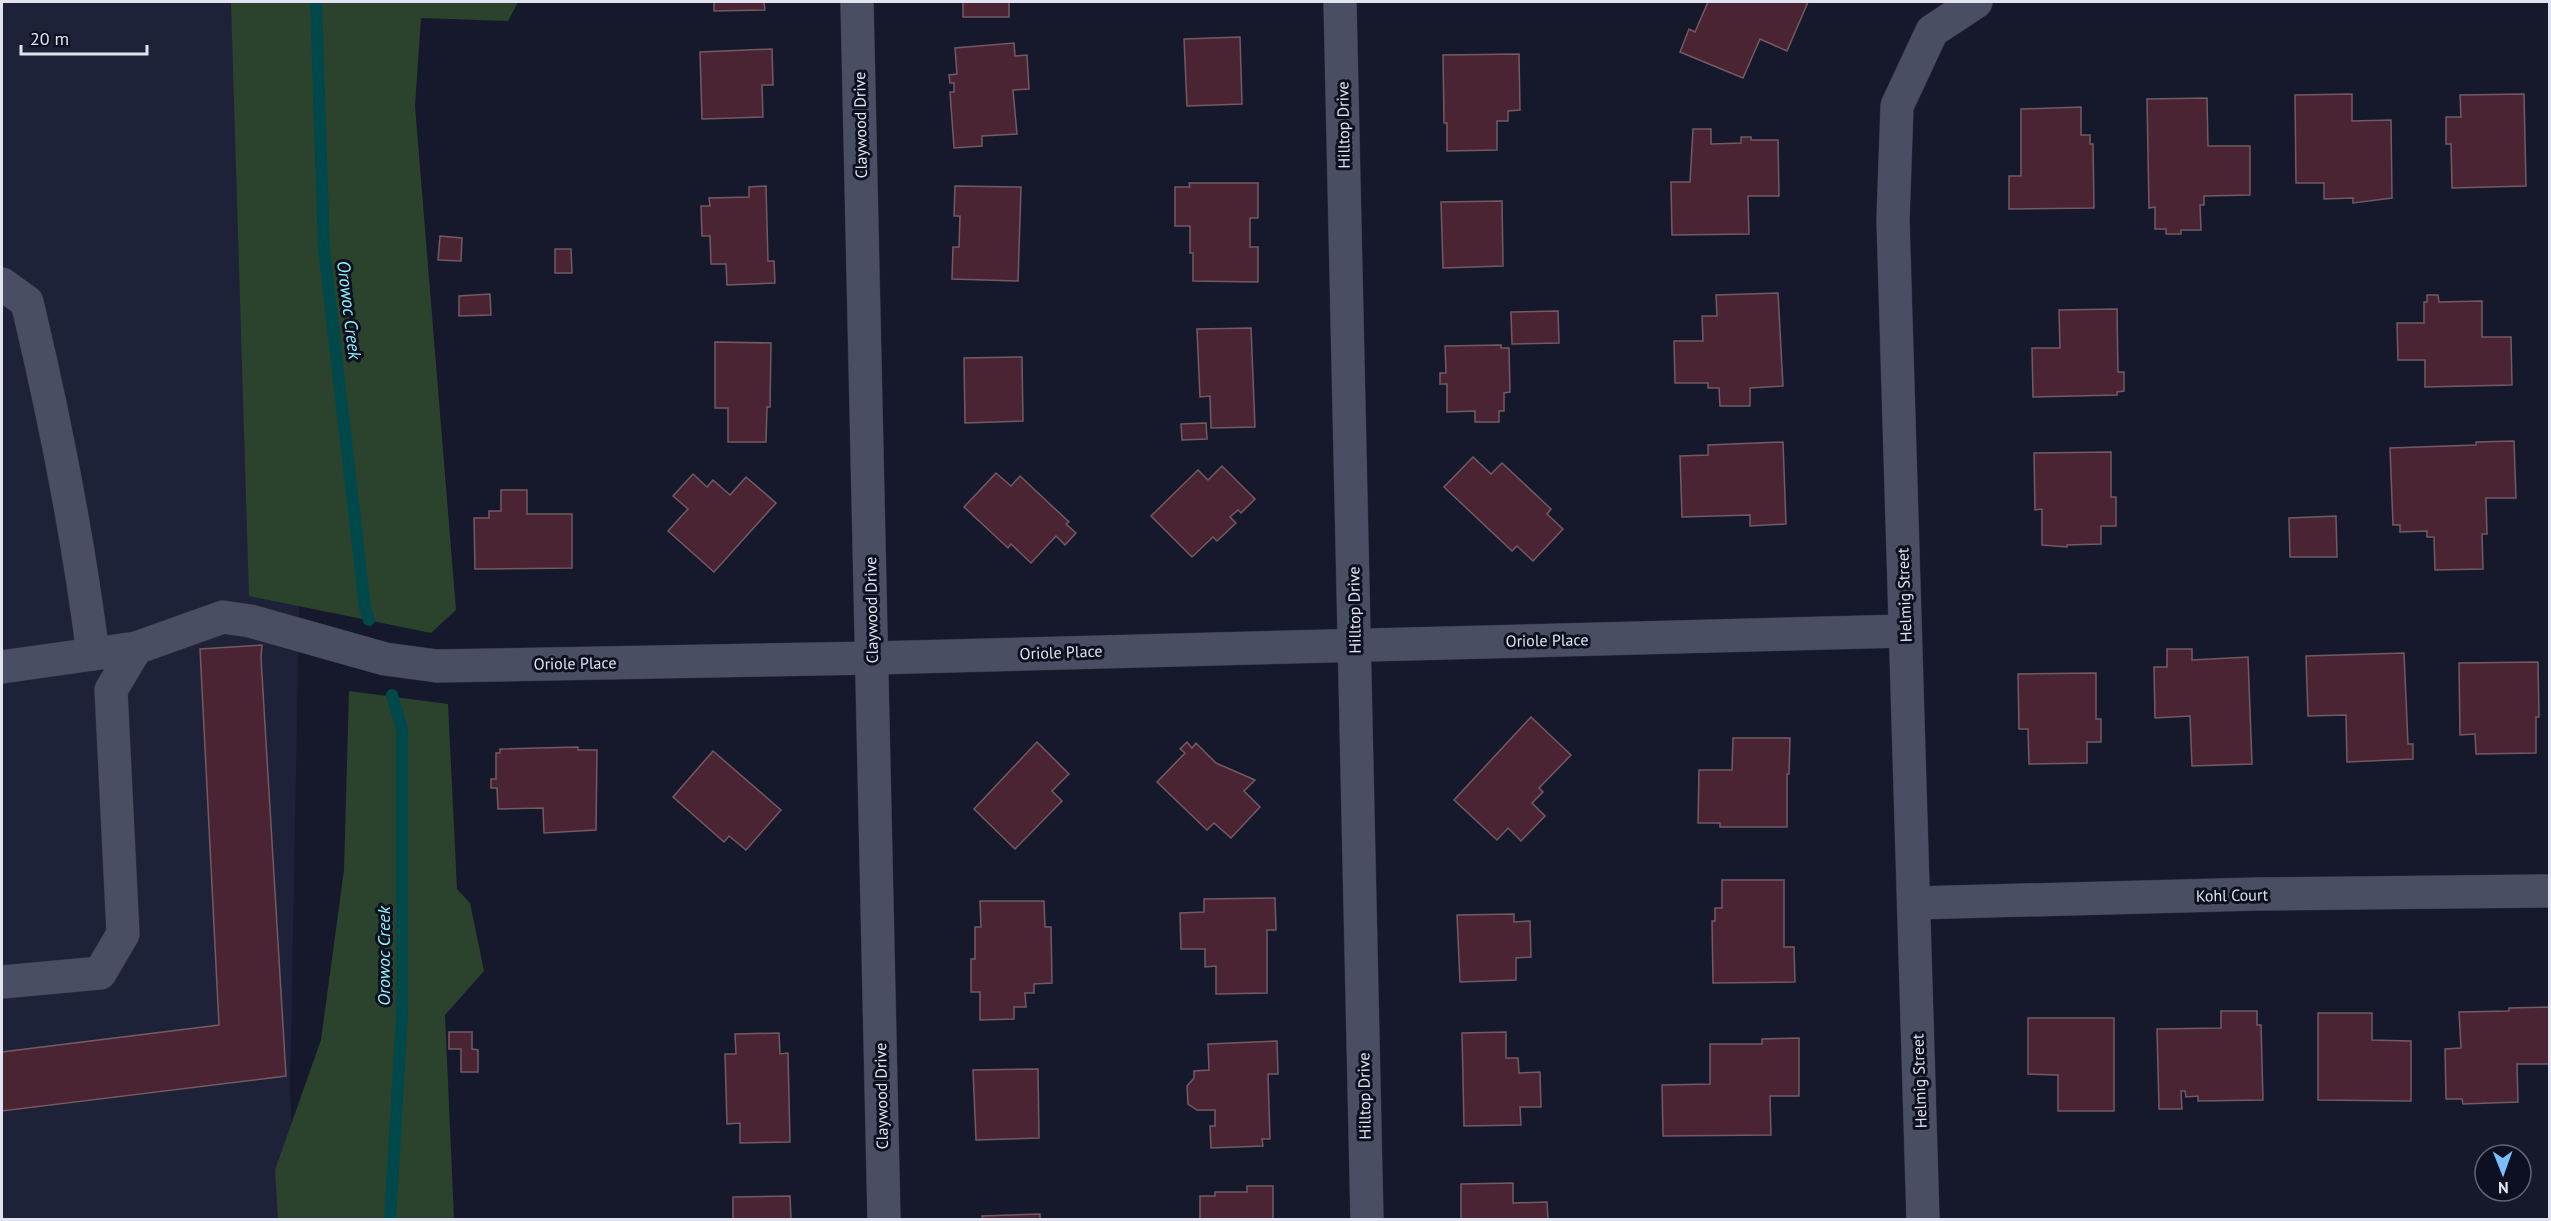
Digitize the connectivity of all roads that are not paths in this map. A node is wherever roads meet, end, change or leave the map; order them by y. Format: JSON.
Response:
{"nodes":[{"id":1,"x":857,"y":2,"type":"edge"},
{"id":2,"x":1340,"y":2,"type":"edge"},
{"id":3,"x":1976,"y":2,"type":"edge"},
{"id":4,"x":2,"y":284,"type":"edge"},
{"id":5,"x":1905,"y":631,"type":"junction"},
{"id":6,"x":1355,"y":644,"type":"junction"},
{"id":7,"x":136,"y":648,"type":"junction"},
{"id":8,"x":93,"y":654,"type":"junction"},
{"id":9,"x":872,"y":658,"type":"junction"},
{"id":10,"x":2,"y":667,"type":"edge"},
{"id":11,"x":2550,"y":891,"type":"edge"},
{"id":12,"x":1914,"y":903,"type":"junction"},
{"id":13,"x":2,"y":982,"type":"edge"},
{"id":14,"x":884,"y":1220,"type":"edge"},
{"id":15,"x":1367,"y":1220,"type":"edge"},
{"id":16,"x":1923,"y":1220,"type":"edge"}],
"edges":[{"from":1,"to":9,"type":"street","name":"Claywood Drive"},
{"from":2,"to":6,"type":"street","name":"Hilltop Drive"},
{"from":3,"to":5,"type":"street","name":"Helmig Street"},
{"from":4,"to":8,"type":"street"},
{"from":5,"to":6,"type":"street","name":"Oriole Place"},
{"from":5,"to":12,"type":"street","name":"Helmig Street"},
{"from":6,"to":9,"type":"street","name":"Oriole Place"},
{"from":6,"to":15,"type":"street","name":"Hilltop Drive"},
{"from":7,"to":8,"type":"street"},
{"from":7,"to":9,"type":"street","name":"Oriole Place"},
{"from":7,"to":13,"type":"street"},
{"from":8,"to":10,"type":"street"},
{"from":9,"to":14,"type":"street","name":"Claywood Drive"},
{"from":11,"to":12,"type":"street","name":"Kohl Court"},
{"from":12,"to":16,"type":"street","name":"Helmig Street"}]}
